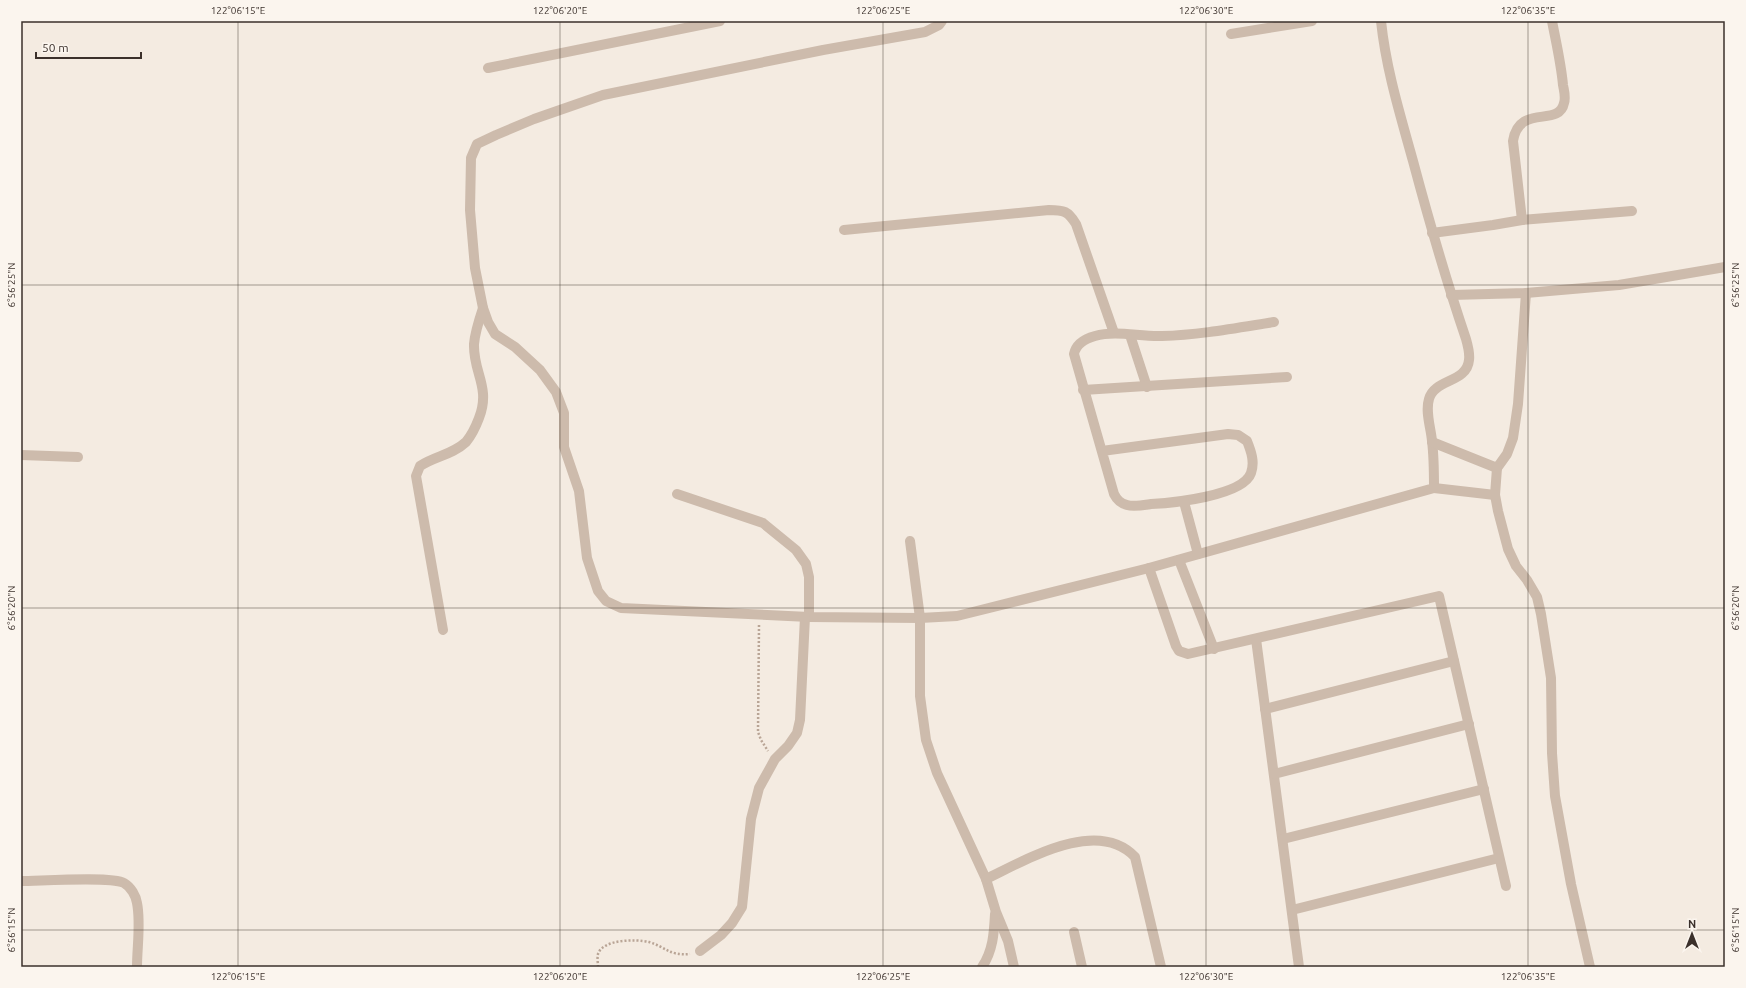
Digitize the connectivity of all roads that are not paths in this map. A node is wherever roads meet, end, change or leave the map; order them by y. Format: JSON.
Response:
{"nodes":[{"id":1,"x":720,"y":21,"type":"edge"},
{"id":2,"x":942,"y":21,"type":"edge"},
{"id":3,"x":1312,"y":21,"type":"edge"},
{"id":4,"x":1381,"y":21,"type":"edge"},
{"id":5,"x":1552,"y":21,"type":"edge"},
{"id":6,"x":1231,"y":34,"type":"dead end"},
{"id":7,"x":488,"y":68,"type":"dead end"},
{"id":8,"x":1632,"y":210,"type":"dead end"},
{"id":9,"x":1522,"y":220,"type":"junction"},
{"id":10,"x":844,"y":230,"type":"dead end"},
{"id":11,"x":1432,"y":233,"type":"junction"},
{"id":12,"x":1725,"y":267,"type":"edge"},
{"id":13,"x":1526,"y":293,"type":"junction"},
{"id":14,"x":1451,"y":295,"type":"junction"},
{"id":15,"x":483,"y":308,"type":"junction"},
{"id":16,"x":1274,"y":322,"type":"dead end"},
{"id":17,"x":1114,"y":333,"type":"junction"},
{"id":18,"x":1130,"y":335,"type":"junction"},
{"id":19,"x":1287,"y":377,"type":"dead end"},
{"id":20,"x":1147,"y":387,"type":"junction"},
{"id":21,"x":1083,"y":390,"type":"junction"},
{"id":22,"x":1432,"y":442,"type":"junction"},
{"id":23,"x":1102,"y":451,"type":"junction"},
{"id":24,"x":21,"y":455,"type":"edge"},
{"id":25,"x":78,"y":457,"type":"dead end"},
{"id":26,"x":1497,"y":468,"type":"junction"},
{"id":27,"x":1434,"y":488,"type":"junction"},
{"id":28,"x":677,"y":494,"type":"dead end"},
{"id":29,"x":1495,"y":495,"type":"junction"},
{"id":30,"x":1184,"y":502,"type":"junction"},
{"id":31,"x":910,"y":541,"type":"dead end"},
{"id":32,"x":1198,"y":554,"type":"junction"},
{"id":33,"x":1179,"y":560,"type":"junction"},
{"id":34,"x":1149,"y":568,"type":"junction"},
{"id":35,"x":807,"y":617,"type":"junction"},
{"id":36,"x":920,"y":618,"type":"junction"},
{"id":37,"x":443,"y":630,"type":"dead end"},
{"id":38,"x":1256,"y":639,"type":"junction"},
{"id":39,"x":1214,"y":649,"type":"junction"},
{"id":40,"x":1454,"y":661,"type":"junction"},
{"id":41,"x":1265,"y":709,"type":"junction"},
{"id":42,"x":1469,"y":724,"type":"junction"},
{"id":43,"x":1274,"y":774,"type":"junction"},
{"id":44,"x":1484,"y":789,"type":"junction"},
{"id":45,"x":1283,"y":839,"type":"junction"},
{"id":46,"x":1499,"y":858,"type":"junction"},
{"id":47,"x":986,"y":878,"type":"junction"},
{"id":48,"x":21,"y":881,"type":"edge"},
{"id":49,"x":1506,"y":886,"type":"dead end"},
{"id":50,"x":1292,"y":910,"type":"junction"},
{"id":51,"x":996,"y":912,"type":"junction"},
{"id":52,"x":1074,"y":932,"type":"dead end"},
{"id":53,"x":700,"y":951,"type":"road end"},
{"id":54,"x":137,"y":967,"type":"edge"},
{"id":55,"x":982,"y":967,"type":"edge"},
{"id":56,"x":1014,"y":967,"type":"edge"},
{"id":57,"x":1082,"y":967,"type":"edge"},
{"id":58,"x":1161,"y":967,"type":"edge"},
{"id":59,"x":1299,"y":967,"type":"edge"},
{"id":60,"x":1590,"y":967,"type":"edge"}],
"edges":[{"from":1,"to":7,"type":"street"},
{"from":2,"to":15,"type":"street"},
{"from":3,"to":6,"type":"street"},
{"from":4,"to":11,"type":"street"},
{"from":5,"to":9,"type":"street"},
{"from":8,"to":9,"type":"street"},
{"from":9,"to":11,"type":"street"},
{"from":10,"to":17,"type":"street"},
{"from":11,"to":14,"type":"street"},
{"from":12,"to":13,"type":"street"},
{"from":13,"to":14,"type":"street"},
{"from":13,"to":26,"type":"street"},
{"from":14,"to":22,"type":"street"},
{"from":15,"to":35,"type":"street"},
{"from":15,"to":37,"type":"street"},
{"from":16,"to":18,"type":"street"},
{"from":17,"to":18,"type":"street"},
{"from":17,"to":21,"type":"street"},
{"from":18,"to":20,"type":"street"},
{"from":19,"to":20,"type":"street"},
{"from":20,"to":21,"type":"street"},
{"from":21,"to":23,"type":"street"},
{"from":22,"to":26,"type":"street"},
{"from":22,"to":27,"type":"street"},
{"from":23,"to":30,"type":"street"},
{"from":23,"to":30,"type":"street"},
{"from":24,"to":25,"type":"street"},
{"from":26,"to":29,"type":"street"},
{"from":27,"to":29,"type":"street"},
{"from":27,"to":32,"type":"street"},
{"from":28,"to":35,"type":"street"},
{"from":29,"to":60,"type":"street"},
{"from":30,"to":32,"type":"street"},
{"from":31,"to":36,"type":"street"},
{"from":32,"to":33,"type":"street"},
{"from":33,"to":34,"type":"street"},
{"from":33,"to":39,"type":"street"},
{"from":34,"to":36,"type":"street"},
{"from":34,"to":39,"type":"street"},
{"from":35,"to":36,"type":"street"},
{"from":35,"to":53,"type":"street"},
{"from":36,"to":47,"type":"street"},
{"from":38,"to":39,"type":"street"},
{"from":38,"to":40,"type":"street"},
{"from":38,"to":41,"type":"street"},
{"from":40,"to":41,"type":"street"},
{"from":40,"to":42,"type":"street"},
{"from":41,"to":43,"type":"street"},
{"from":42,"to":43,"type":"street"},
{"from":42,"to":44,"type":"street"},
{"from":43,"to":45,"type":"street"},
{"from":44,"to":45,"type":"street"},
{"from":44,"to":46,"type":"street"},
{"from":45,"to":50,"type":"street"},
{"from":46,"to":49,"type":"street"},
{"from":46,"to":50,"type":"street"},
{"from":47,"to":51,"type":"street"},
{"from":47,"to":58,"type":"street"},
{"from":48,"to":54,"type":"street"},
{"from":50,"to":59,"type":"street"},
{"from":51,"to":55,"type":"street"},
{"from":51,"to":56,"type":"street"},
{"from":52,"to":57,"type":"street"}]}
